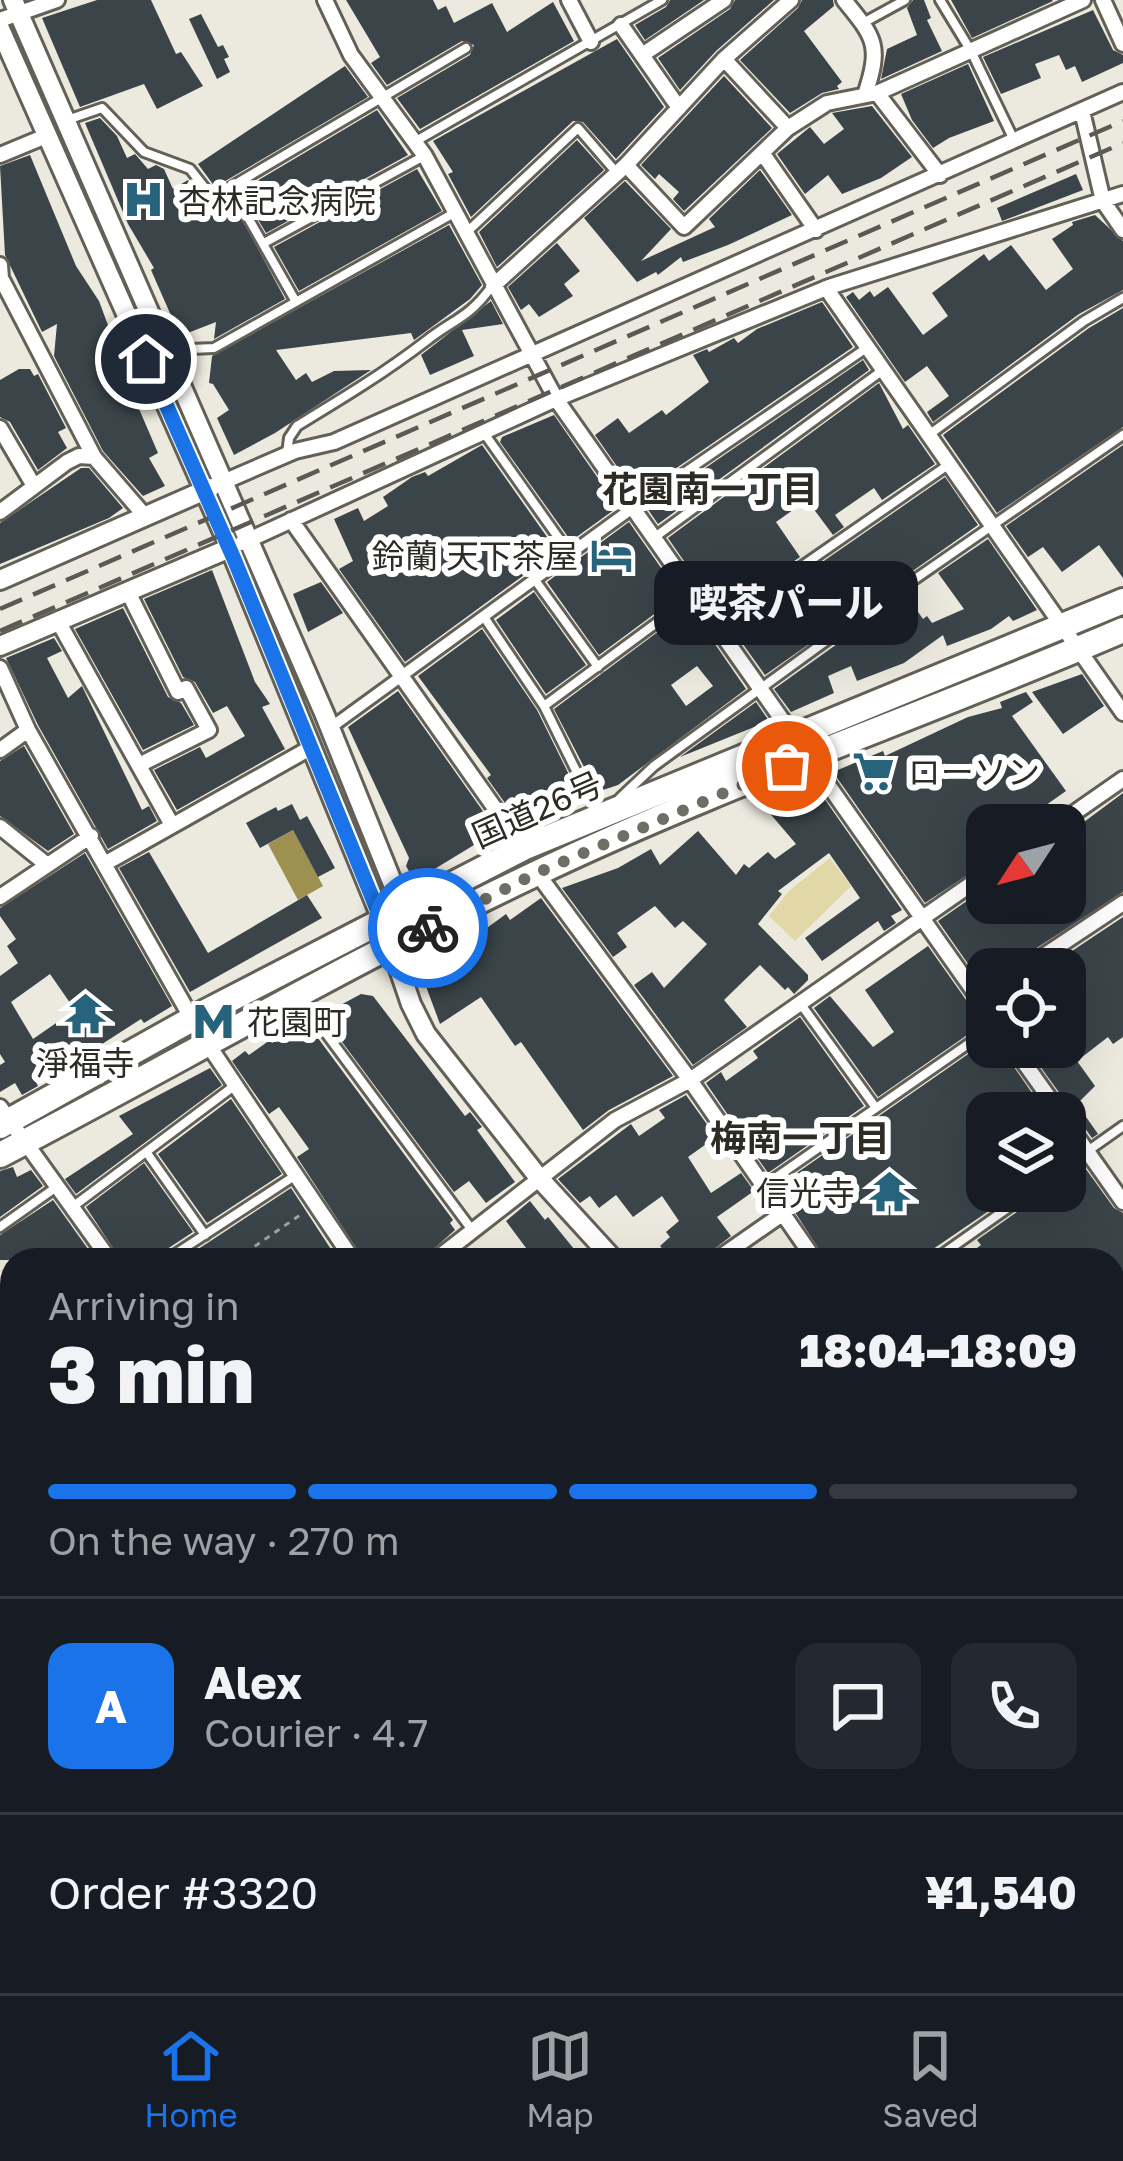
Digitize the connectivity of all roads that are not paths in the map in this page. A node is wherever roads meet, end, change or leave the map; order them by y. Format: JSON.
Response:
{"nodes":[{"id":1,"x":57,"y":0,"type":"edge"},
{"id":2,"x":325,"y":0,"type":"edge"},
{"id":3,"x":569,"y":0,"type":"edge"},
{"id":4,"x":662,"y":0,"type":"edge"},
{"id":5,"x":724,"y":0,"type":"edge"},
{"id":6,"x":791,"y":0,"type":"edge"},
{"id":7,"x":844,"y":0,"type":"edge"},
{"id":8,"x":905,"y":0,"type":"edge"},
{"id":9,"x":940,"y":0,"type":"edge"},
{"id":10,"x":1083,"y":0,"type":"edge"},
{"id":11,"x":1103,"y":0,"type":"edge"},
{"id":12,"x":10,"y":11,"type":"edge"},
{"id":13,"x":863,"y":22,"type":"junction"},
{"id":14,"x":620,"y":25,"type":"junction"},
{"id":15,"x":0,"y":29,"type":"edge"},
{"id":16,"x":591,"y":42,"type":"junction"},
{"id":17,"x":1123,"y":44,"type":"edge"},
{"id":18,"x":466,"y":48,"type":"dead end"},
{"id":19,"x":971,"y":50,"type":"junction"},
{"id":20,"x":642,"y":55,"type":"junction"},
{"id":21,"x":724,"y":59,"type":"junction"},
{"id":22,"x":1123,"y":92,"type":"edge"},
{"id":23,"x":871,"y":94,"type":"junction"},
{"id":24,"x":383,"y":96,"type":"junction"},
{"id":25,"x":679,"y":108,"type":"junction"},
{"id":26,"x":1082,"y":111,"type":"junction"},
{"id":27,"x":65,"y":121,"type":"junction"},
{"id":28,"x":788,"y":128,"type":"junction"},
{"id":29,"x":46,"y":136,"type":"junction"},
{"id":30,"x":1015,"y":141,"type":"junction"},
{"id":31,"x":415,"y":142,"type":"junction"},
{"id":32,"x":763,"y":154,"type":"junction"},
{"id":33,"x":0,"y":155,"type":"edge"},
{"id":34,"x":425,"y":156,"type":"junction"},
{"id":35,"x":621,"y":169,"type":"junction"},
{"id":36,"x":940,"y":175,"type":"junction"},
{"id":37,"x":1123,"y":194,"type":"edge"},
{"id":38,"x":1102,"y":201,"type":"junction"},
{"id":39,"x":242,"y":207,"type":"dead end"},
{"id":40,"x":455,"y":212,"type":"junction"},
{"id":41,"x":816,"y":230,"type":"junction"},
{"id":42,"x":1123,"y":230,"type":"edge"},
{"id":43,"x":466,"y":233,"type":"junction"},
{"id":44,"x":264,"y":243,"type":"junction"},
{"id":45,"x":0,"y":265,"type":"edge"},
{"id":46,"x":493,"y":286,"type":"junction"},
{"id":47,"x":826,"y":288,"type":"junction"},
{"id":48,"x":1123,"y":298,"type":"edge"},
{"id":49,"x":296,"y":302,"type":"junction"},
{"id":50,"x":868,"y":347,"type":"junction"},
{"id":51,"x":164,"y":350,"type":"junction"},
{"id":52,"x":530,"y":354,"type":"junction"},
{"id":53,"x":884,"y":370,"type":"junction"},
{"id":54,"x":556,"y":398,"type":"junction"},
{"id":55,"x":0,"y":428,"type":"edge"},
{"id":56,"x":484,"y":432,"type":"junction"},
{"id":57,"x":928,"y":434,"type":"junction"},
{"id":58,"x":1123,"y":434,"type":"edge"},
{"id":59,"x":287,"y":455,"type":"junction"},
{"id":60,"x":94,"y":457,"type":"junction"},
{"id":61,"x":950,"y":464,"type":"junction"},
{"id":62,"x":34,"y":486,"type":"junction"},
{"id":63,"x":212,"y":487,"type":"junction"},
{"id":64,"x":634,"y":508,"type":"junction"},
{"id":65,"x":0,"y":512,"type":"edge"},
{"id":66,"x":145,"y":516,"type":"junction"},
{"id":67,"x":291,"y":520,"type":"junction"},
{"id":68,"x":992,"y":526,"type":"junction"},
{"id":69,"x":654,"y":538,"type":"junction"},
{"id":70,"x":239,"y":544,"type":"junction"},
{"id":71,"x":570,"y":554,"type":"junction"},
{"id":72,"x":0,"y":580,"type":"edge"},
{"id":73,"x":535,"y":580,"type":"junction"},
{"id":74,"x":128,"y":592,"type":"junction"},
{"id":75,"x":695,"y":595,"type":"junction"},
{"id":76,"x":1123,"y":601,"type":"edge"},
{"id":77,"x":484,"y":617,"type":"junction"},
{"id":78,"x":58,"y":621,"type":"junction"},
{"id":79,"x":717,"y":625,"type":"junction"},
{"id":80,"x":1061,"y":627,"type":"junction"},
{"id":81,"x":1123,"y":630,"type":"edge"},
{"id":82,"x":0,"y":646,"type":"edge"},
{"id":83,"x":1077,"y":650,"type":"junction"},
{"id":84,"x":598,"y":667,"type":"junction"},
{"id":85,"x":0,"y":668,"type":"edge"},
{"id":86,"x":402,"y":678,"type":"junction"},
{"id":87,"x":762,"y":690,"type":"junction"},
{"id":88,"x":544,"y":706,"type":"junction"},
{"id":89,"x":1123,"y":713,"type":"edge"},
{"id":90,"x":337,"y":723,"type":"dead end"},
{"id":91,"x":28,"y":730,"type":"junction"},
{"id":92,"x":793,"y":736,"type":"junction"},
{"id":93,"x":312,"y":747,"type":"junction"},
{"id":94,"x":0,"y":750,"type":"edge"},
{"id":95,"x":807,"y":758,"type":"junction"},
{"id":96,"x":139,"y":765,"type":"junction"},
{"id":97,"x":1123,"y":779,"type":"edge"},
{"id":98,"x":1086,"y":805,"type":"edge"},
{"id":99,"x":600,"y":818,"type":"junction"},
{"id":100,"x":172,"y":825,"type":"junction"},
{"id":101,"x":0,"y":827,"type":"edge"},
{"id":102,"x":91,"y":836,"type":"junction"},
{"id":103,"x":523,"y":848,"type":"junction"},
{"id":104,"x":106,"y":863,"type":"junction"},
{"id":105,"x":46,"y":864,"type":"junction"},
{"id":106,"x":537,"y":873,"type":"junction"},
{"id":107,"x":966,"y":888,"type":"edge"},
{"id":108,"x":0,"y":897,"type":"edge"},
{"id":109,"x":1123,"y":903,"type":"edge"},
{"id":110,"x":393,"y":915,"type":"junction"},
{"id":111,"x":922,"y":918,"type":"junction"},
{"id":112,"x":392,"y":946,"type":"junction"},
{"id":113,"x":1056,"y":948,"type":"edge"},
{"id":114,"x":966,"y":977,"type":"edge"},
{"id":115,"x":297,"y":994,"type":"junction"},
{"id":116,"x":800,"y":1003,"type":"junction"},
{"id":117,"x":192,"y":1019,"type":"junction"},
{"id":118,"x":207,"y":1043,"type":"junction"},
{"id":119,"x":966,"y":1046,"type":"edge"},
{"id":120,"x":690,"y":1080,"type":"junction"},
{"id":121,"x":234,"y":1086,"type":"junction"},
{"id":122,"x":876,"y":1108,"type":"junction"},
{"id":123,"x":8,"y":1124,"type":"edge"},
{"id":124,"x":1123,"y":1126,"type":"edge"},
{"id":125,"x":1087,"y":1152,"type":"joint"},
{"id":126,"x":147,"y":1153,"type":"junction"},
{"id":127,"x":0,"y":1155,"type":"edge"},
{"id":128,"x":297,"y":1174,"type":"junction"},
{"id":129,"x":539,"y":1178,"type":"junction"},
{"id":130,"x":763,"y":1186,"type":"junction"},
{"id":131,"x":55,"y":1189,"type":"junction"},
{"id":132,"x":1123,"y":1202,"type":"edge"},
{"id":133,"x":70,"y":1209,"type":"junction"},
{"id":134,"x":1002,"y":1212,"type":"edge"},
{"id":135,"x":782,"y":1214,"type":"junction"},
{"id":136,"x":0,"y":1227,"type":"edge"},
{"id":137,"x":473,"y":1231,"type":"junction"},
{"id":138,"x":205,"y":1235,"type":"junction"},
{"id":139,"x":101,"y":1248,"type":"edge"},
{"id":140,"x":185,"y":1248,"type":"edge"},
{"id":141,"x":345,"y":1248,"type":"edge"},
{"id":142,"x":454,"y":1248,"type":"edge"},
{"id":143,"x":603,"y":1248,"type":"edge"},
{"id":144,"x":733,"y":1248,"type":"edge"},
{"id":145,"x":806,"y":1248,"type":"edge"},
{"id":146,"x":951,"y":1248,"type":"edge"}],
"edges":[{"from":1,"to":12,"type":"street"},
{"from":2,"to":24,"type":"street"},
{"from":3,"to":16,"type":"street"},
{"from":4,"to":14,"type":"lane"},
{"from":5,"to":20,"type":"street"},
{"from":6,"to":21,"type":"street"},
{"from":7,"to":13,"type":"street"},
{"from":8,"to":13,"type":"lane"},
{"from":9,"to":19,"type":"lane"},
{"from":10,"to":19,"type":"street"},
{"from":11,"to":17,"type":"street"},
{"from":12,"to":27,"type":"street"},
{"from":13,"to":23,"type":"street"},
{"from":14,"to":16,"type":"lane"},
{"from":14,"to":20,"type":"street"},
{"from":15,"to":29,"type":"street"},
{"from":16,"to":31,"type":"lane"},
{"from":18,"to":24,"type":"lane"},
{"from":19,"to":23,"type":"street"},
{"from":19,"to":30,"type":"lane"},
{"from":20,"to":25,"type":"street"},
{"from":21,"to":25,"type":"street"},
{"from":21,"to":28,"type":"street"},
{"from":22,"to":26,"type":"street"},
{"from":23,"to":28,"type":"street"},
{"from":23,"to":36,"type":"street"},
{"from":24,"to":27,"type":"lane"},
{"from":24,"to":31,"type":"street"},
{"from":25,"to":35,"type":"street"},
{"from":26,"to":30,"type":"street"},
{"from":26,"to":38,"type":"street"},
{"from":27,"to":51,"type":"street"},
{"from":28,"to":32,"type":"street"},
{"from":29,"to":33,"type":"street"},
{"from":29,"to":63,"type":"street"},
{"from":30,"to":36,"type":"street"},
{"from":31,"to":34,"type":"street"},
{"from":32,"to":35,"type":"street"},
{"from":32,"to":41,"type":"street"},
{"from":34,"to":40,"type":"street"},
{"from":34,"to":44,"type":"lane"},
{"from":35,"to":43,"type":"lane"},
{"from":35,"to":46,"type":"street"},
{"from":36,"to":41,"type":"street"},
{"from":37,"to":38,"type":"street"},
{"from":38,"to":42,"type":"street"},
{"from":38,"to":47,"type":"street"},
{"from":39,"to":44,"type":"lane"},
{"from":40,"to":43,"type":"street"},
{"from":40,"to":49,"type":"lane"},
{"from":41,"to":52,"type":"street"},
{"from":43,"to":46,"type":"street"},
{"from":44,"to":49,"type":"lane"},
{"from":45,"to":60,"type":"street"},
{"from":46,"to":52,"type":"street"},
{"from":46,"to":59,"type":"lane"},
{"from":47,"to":50,"type":"street"},
{"from":47,"to":54,"type":"street"},
{"from":48,"to":57,"type":"lane"},
{"from":49,"to":51,"type":"lane"},
{"from":50,"to":53,"type":"street"},
{"from":50,"to":64,"type":"lane"},
{"from":51,"to":63,"type":"street"},
{"from":52,"to":54,"type":"street"},
{"from":52,"to":59,"type":"street"},
{"from":53,"to":57,"type":"street"},
{"from":53,"to":69,"type":"lane"},
{"from":54,"to":56,"type":"street"},
{"from":54,"to":64,"type":"street"},
{"from":55,"to":62,"type":"street"},
{"from":56,"to":67,"type":"street"},
{"from":56,"to":71,"type":"lane"},
{"from":57,"to":61,"type":"street"},
{"from":58,"to":68,"type":"lane"},
{"from":59,"to":63,"type":"street"},
{"from":60,"to":62,"type":"street"},
{"from":60,"to":66,"type":"street"},
{"from":61,"to":68,"type":"street"},
{"from":61,"to":79,"type":"lane"},
{"from":62,"to":65,"type":"street"},
{"from":63,"to":66,"type":"street"},
{"from":63,"to":70,"type":"street"},
{"from":64,"to":69,"type":"street"},
{"from":64,"to":71,"type":"street"},
{"from":66,"to":72,"type":"street"},
{"from":67,"to":70,"type":"street"},
{"from":67,"to":86,"type":"street"},
{"from":68,"to":80,"type":"street"},
{"from":68,"to":87,"type":"lane"},
{"from":69,"to":75,"type":"street"},
{"from":70,"to":74,"type":"street"},
{"from":70,"to":93,"type":"street"},
{"from":70,"to":110,"type":"street"},
{"from":71,"to":73,"type":"street"},
{"from":73,"to":77,"type":"street"},
{"from":73,"to":84,"type":"lane"},
{"from":74,"to":78,"type":"street"},
{"from":74,"to":96,"type":"street"},
{"from":75,"to":79,"type":"street"},
{"from":75,"to":84,"type":"lane"},
{"from":76,"to":80,"type":"highway","name":"国道26号"},
{"from":77,"to":86,"type":"street"},
{"from":77,"to":88,"type":"lane"},
{"from":78,"to":82,"type":"street"},
{"from":78,"to":96,"type":"street"},
{"from":79,"to":87,"type":"street"},
{"from":80,"to":83,"type":"street"},
{"from":80,"to":92,"type":"highway","name":"国道26号"},
{"from":81,"to":83,"type":"highway","name":"国道26号"},
{"from":83,"to":89,"type":"street"},
{"from":83,"to":95,"type":"highway","name":"国道26号"},
{"from":84,"to":88,"type":"lane"},
{"from":85,"to":91,"type":"street"},
{"from":86,"to":90,"type":"street"},
{"from":86,"to":103,"type":"street"},
{"from":87,"to":92,"type":"street"},
{"from":87,"to":99,"type":"lane"},
{"from":88,"to":99,"type":"lane"},
{"from":91,"to":94,"type":"street"},
{"from":91,"to":102,"type":"street"},
{"from":92,"to":95,"type":"street"},
{"from":92,"to":99,"type":"highway","name":"国道26号"},
{"from":93,"to":100,"type":"street"},
{"from":93,"to":110,"type":"street"},
{"from":95,"to":106,"type":"highway","name":"国道26号"},
{"from":95,"to":111,"type":"street"},
{"from":96,"to":100,"type":"street"},
{"from":97,"to":98,"type":"street"},
{"from":99,"to":103,"type":"highway","name":"国道26号"},
{"from":100,"to":104,"type":"street"},
{"from":101,"to":105,"type":"street"},
{"from":102,"to":104,"type":"street"},
{"from":102,"to":105,"type":"street"},
{"from":103,"to":110,"type":"highway","name":"国道26号"},
{"from":104,"to":117,"type":"street"},
{"from":105,"to":108,"type":"street"},
{"from":106,"to":112,"type":"highway","name":"国道26号"},
{"from":106,"to":120,"type":"street"},
{"from":107,"to":111,"type":"street"},
{"from":109,"to":113,"type":"street"},
{"from":110,"to":112,"type":"street"},
{"from":110,"to":117,"type":"highway","name":"国道26号"},
{"from":111,"to":114,"type":"street"},
{"from":111,"to":116,"type":"street"},
{"from":112,"to":115,"type":"highway","name":"国道26号"},
{"from":112,"to":129,"type":"street"},
{"from":115,"to":118,"type":"highway","name":"国道26号"},
{"from":115,"to":137,"type":"lane"},
{"from":116,"to":120,"type":"street"},
{"from":116,"to":122,"type":"lane"},
{"from":117,"to":123,"type":"highway","name":"国道26号"},
{"from":118,"to":121,"type":"street"},
{"from":118,"to":123,"type":"highway","name":"国道26号"},
{"from":119,"to":122,"type":"lane"},
{"from":120,"to":129,"type":"street"},
{"from":120,"to":130,"type":"street"},
{"from":121,"to":126,"type":"lane"},
{"from":121,"to":128,"type":"street"},
{"from":122,"to":130,"type":"lane"},
{"from":123,"to":127,"type":"highway","name":"国道26号"},
{"from":123,"to":131,"type":"street"},
{"from":124,"to":125,"type":"lane"},
{"from":125,"to":132,"type":"street"},
{"from":126,"to":133,"type":"lane"},
{"from":126,"to":138,"type":"lane"},
{"from":128,"to":138,"type":"lane"},
{"from":128,"to":141,"type":"street"},
{"from":129,"to":137,"type":"street"},
{"from":129,"to":143,"type":"street"},
{"from":130,"to":135,"type":"street"},
{"from":131,"to":133,"type":"street"},
{"from":131,"to":136,"type":"lane"},
{"from":133,"to":139,"type":"street"},
{"from":134,"to":146,"type":"lane"},
{"from":135,"to":144,"type":"street"},
{"from":135,"to":145,"type":"street"},
{"from":137,"to":142,"type":"street"},
{"from":138,"to":140,"type":"lane"}]}
